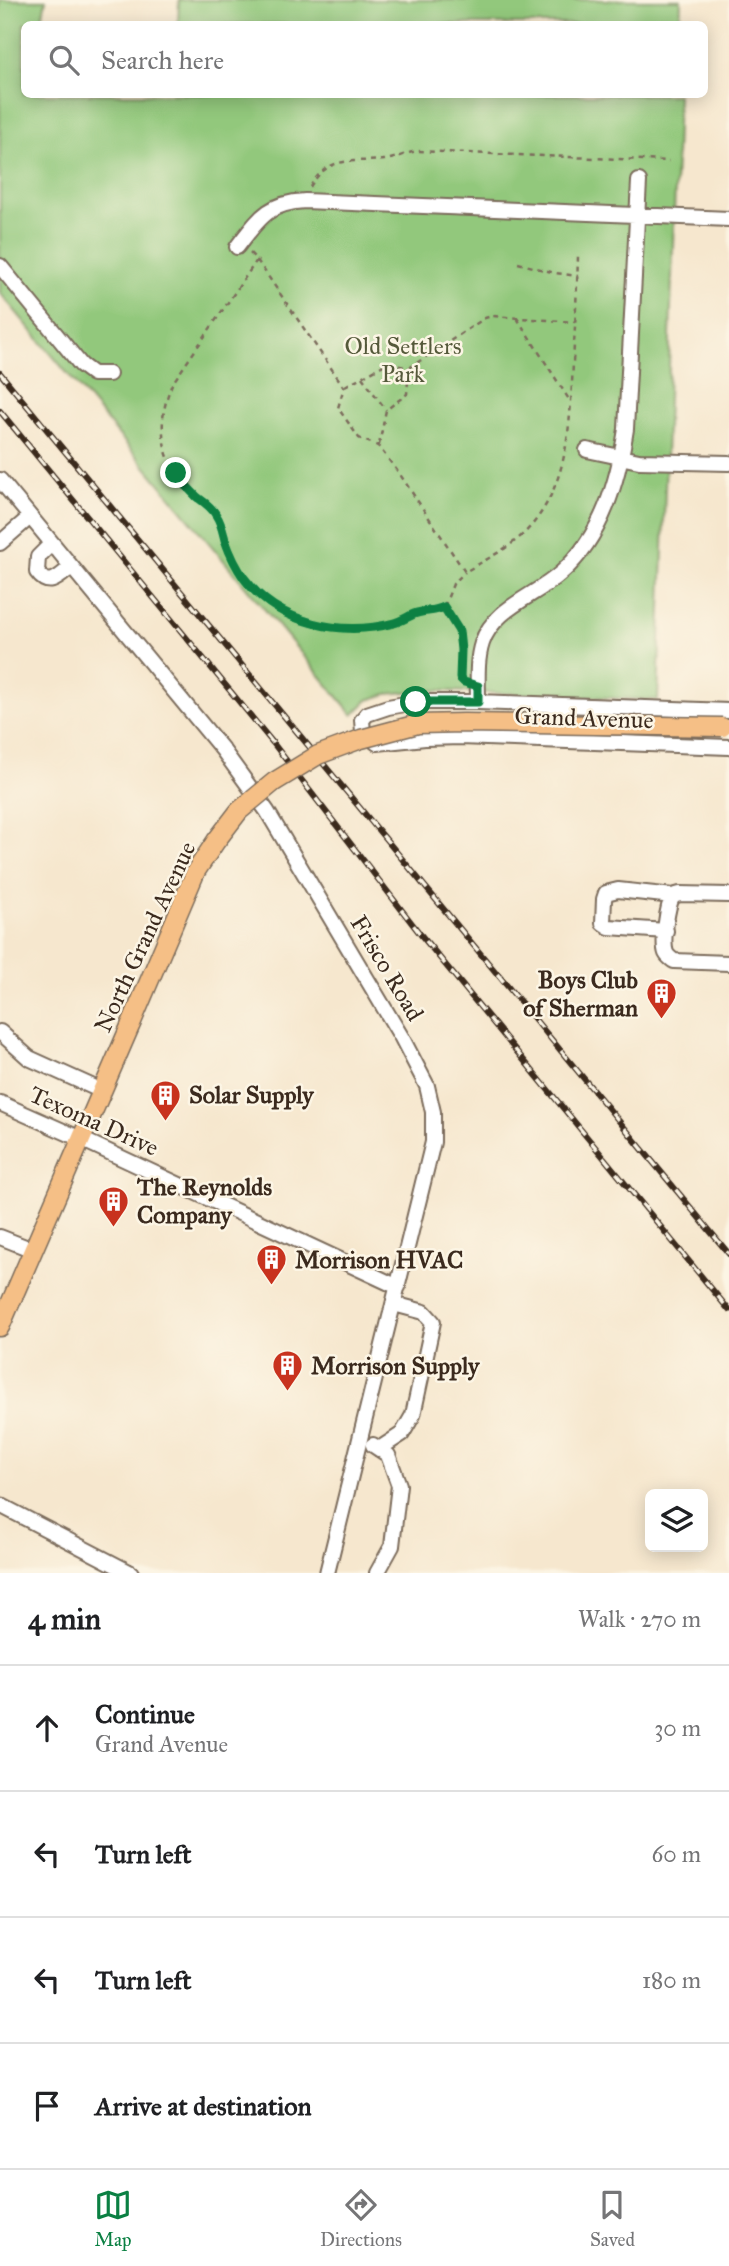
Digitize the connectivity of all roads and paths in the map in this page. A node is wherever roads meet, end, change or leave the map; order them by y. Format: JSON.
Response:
{"nodes":[{"id":1,"x":669,"y":161,"type":"dead end"},
{"id":2,"x":639,"y":181,"type":"dead end"},
{"id":3,"x":305,"y":201,"type":"junction"},
{"id":4,"x":639,"y":216,"type":"junction"},
{"id":5,"x":729,"y":219,"type":"edge"},
{"id":6,"x":253,"y":244,"type":"dead end"},
{"id":7,"x":237,"y":247,"type":"dead end"},
{"id":8,"x":578,"y":256,"type":"dead end"},
{"id":9,"x":257,"y":260,"type":"junction"},
{"id":10,"x":518,"y":263,"type":"dead end"},
{"id":11,"x":0,"y":266,"type":"edge"},
{"id":12,"x":578,"y":276,"type":"junction"},
{"id":13,"x":517,"y":318,"type":"junction"},
{"id":14,"x":575,"y":322,"type":"junction"},
{"id":15,"x":409,"y":368,"type":"junction"},
{"id":16,"x":109,"y":374,"type":"dead end"},
{"id":17,"x":362,"y":377,"type":"junction"},
{"id":18,"x":344,"y":387,"type":"junction"},
{"id":19,"x":571,"y":402,"type":"junction"},
{"id":20,"x":386,"y":410,"type":"junction"},
{"id":21,"x":378,"y":446,"type":"junction"},
{"id":22,"x":587,"y":450,"type":"dead end"},
{"id":23,"x":622,"y":457,"type":"junction"},
{"id":24,"x":729,"y":463,"type":"edge"},
{"id":25,"x":0,"y":480,"type":"edge"},
{"id":26,"x":30,"y":517,"type":"junction"},
{"id":27,"x":0,"y":543,"type":"edge"},
{"id":28,"x":52,"y":543,"type":"junction"},
{"id":29,"x":71,"y":566,"type":"junction"},
{"id":30,"x":466,"y":572,"type":"junction"},
{"id":31,"x":444,"y":607,"type":"junction"},
{"id":32,"x":478,"y":686,"type":"junction"},
{"id":33,"x":478,"y":702,"type":"junction"},
{"id":34,"x":727,"y":722,"type":"edge"},
{"id":35,"x":729,"y":747,"type":"edge"},
{"id":36,"x":729,"y":895,"type":"edge"},
{"id":37,"x":673,"y":896,"type":"junction"},
{"id":38,"x":666,"y":931,"type":"junction"},
{"id":39,"x":729,"y":962,"type":"edge"},
{"id":40,"x":0,"y":1032,"type":"edge"},
{"id":41,"x":102,"y":1091,"type":"junction"},
{"id":42,"x":0,"y":1104,"type":"edge"},
{"id":43,"x":81,"y":1139,"type":"junction"},
{"id":44,"x":0,"y":1237,"type":"edge"},
{"id":45,"x":33,"y":1250,"type":"junction"},
{"id":46,"x":398,"y":1287,"type":"junction"},
{"id":47,"x":394,"y":1304,"type":"junction"},
{"id":48,"x":0,"y":1327,"type":"edge"},
{"id":49,"x":359,"y":1443,"type":"junction"},
{"id":50,"x":379,"y":1449,"type":"junction"},
{"id":51,"x":0,"y":1505,"type":"edge"},
{"id":52,"x":131,"y":1573,"type":"edge"},
{"id":53,"x":327,"y":1573,"type":"edge"},
{"id":54,"x":377,"y":1573,"type":"edge"}],
"edges":[{"from":1,"to":3,"type":"path"},
{"from":2,"to":4,"type":"street"},
{"from":3,"to":4,"type":"street"},
{"from":3,"to":7,"type":"street"},
{"from":4,"to":5,"type":"street"},
{"from":4,"to":23,"type":"street"},
{"from":6,"to":9,"type":"path"},
{"from":8,"to":12,"type":"path"},
{"from":9,"to":18,"type":"path"},
{"from":9,"to":31,"type":"path"},
{"from":10,"to":12,"type":"path"},
{"from":11,"to":16,"type":"street"},
{"from":12,"to":14,"type":"path"},
{"from":13,"to":14,"type":"path"},
{"from":13,"to":15,"type":"path"},
{"from":13,"to":19,"type":"path"},
{"from":14,"to":19,"type":"path"},
{"from":15,"to":17,"type":"path"},
{"from":15,"to":20,"type":"path"},
{"from":17,"to":18,"type":"path"},
{"from":17,"to":20,"type":"path"},
{"from":18,"to":21,"type":"path"},
{"from":19,"to":30,"type":"path"},
{"from":20,"to":21,"type":"path"},
{"from":21,"to":30,"type":"path"},
{"from":22,"to":23,"type":"street"},
{"from":23,"to":24,"type":"street"},
{"from":23,"to":32,"type":"street"},
{"from":25,"to":26,"type":"street","name":"Frisco Road"},
{"from":26,"to":27,"type":"street"},
{"from":26,"to":28,"type":"street","name":"Frisco Road"},
{"from":28,"to":29,"type":"street","name":"Frisco Road"},
{"from":28,"to":29,"type":"street"},
{"from":29,"to":46,"type":"street","name":"Frisco Road"},
{"from":30,"to":31,"type":"path"},
{"from":31,"to":32,"type":"path"},
{"from":32,"to":33,"type":"street"},
{"from":33,"to":34,"type":"street","name":"Grand Avenue"},
{"from":33,"to":35,"type":"street","name":"Grand Avenue"},
{"from":34,"to":41,"type":"main road","name":"North Grand Avenue","bridge":true},
{"from":36,"to":37,"type":"street"},
{"from":37,"to":38,"type":"street"},
{"from":37,"to":38,"type":"street"},
{"from":38,"to":39,"type":"street"},
{"from":40,"to":41,"type":"street"},
{"from":41,"to":43,"type":"main road","name":"North Grand Avenue"},
{"from":42,"to":43,"type":"street","name":"Texoma Drive"},
{"from":43,"to":45,"type":"main road","name":"North Grand Avenue"},
{"from":43,"to":46,"type":"street","name":"Texoma Drive"},
{"from":44,"to":45,"type":"street"},
{"from":45,"to":48,"type":"main road","name":"North Grand Avenue"},
{"from":46,"to":47,"type":"street","name":"Frisco Road"},
{"from":47,"to":49,"type":"street","name":"Frisco Road"},
{"from":47,"to":50,"type":"street"},
{"from":49,"to":50,"type":"street"},
{"from":49,"to":53,"type":"street","name":"Frisco Road"},
{"from":50,"to":54,"type":"street"},
{"from":51,"to":52,"type":"street"}]}
